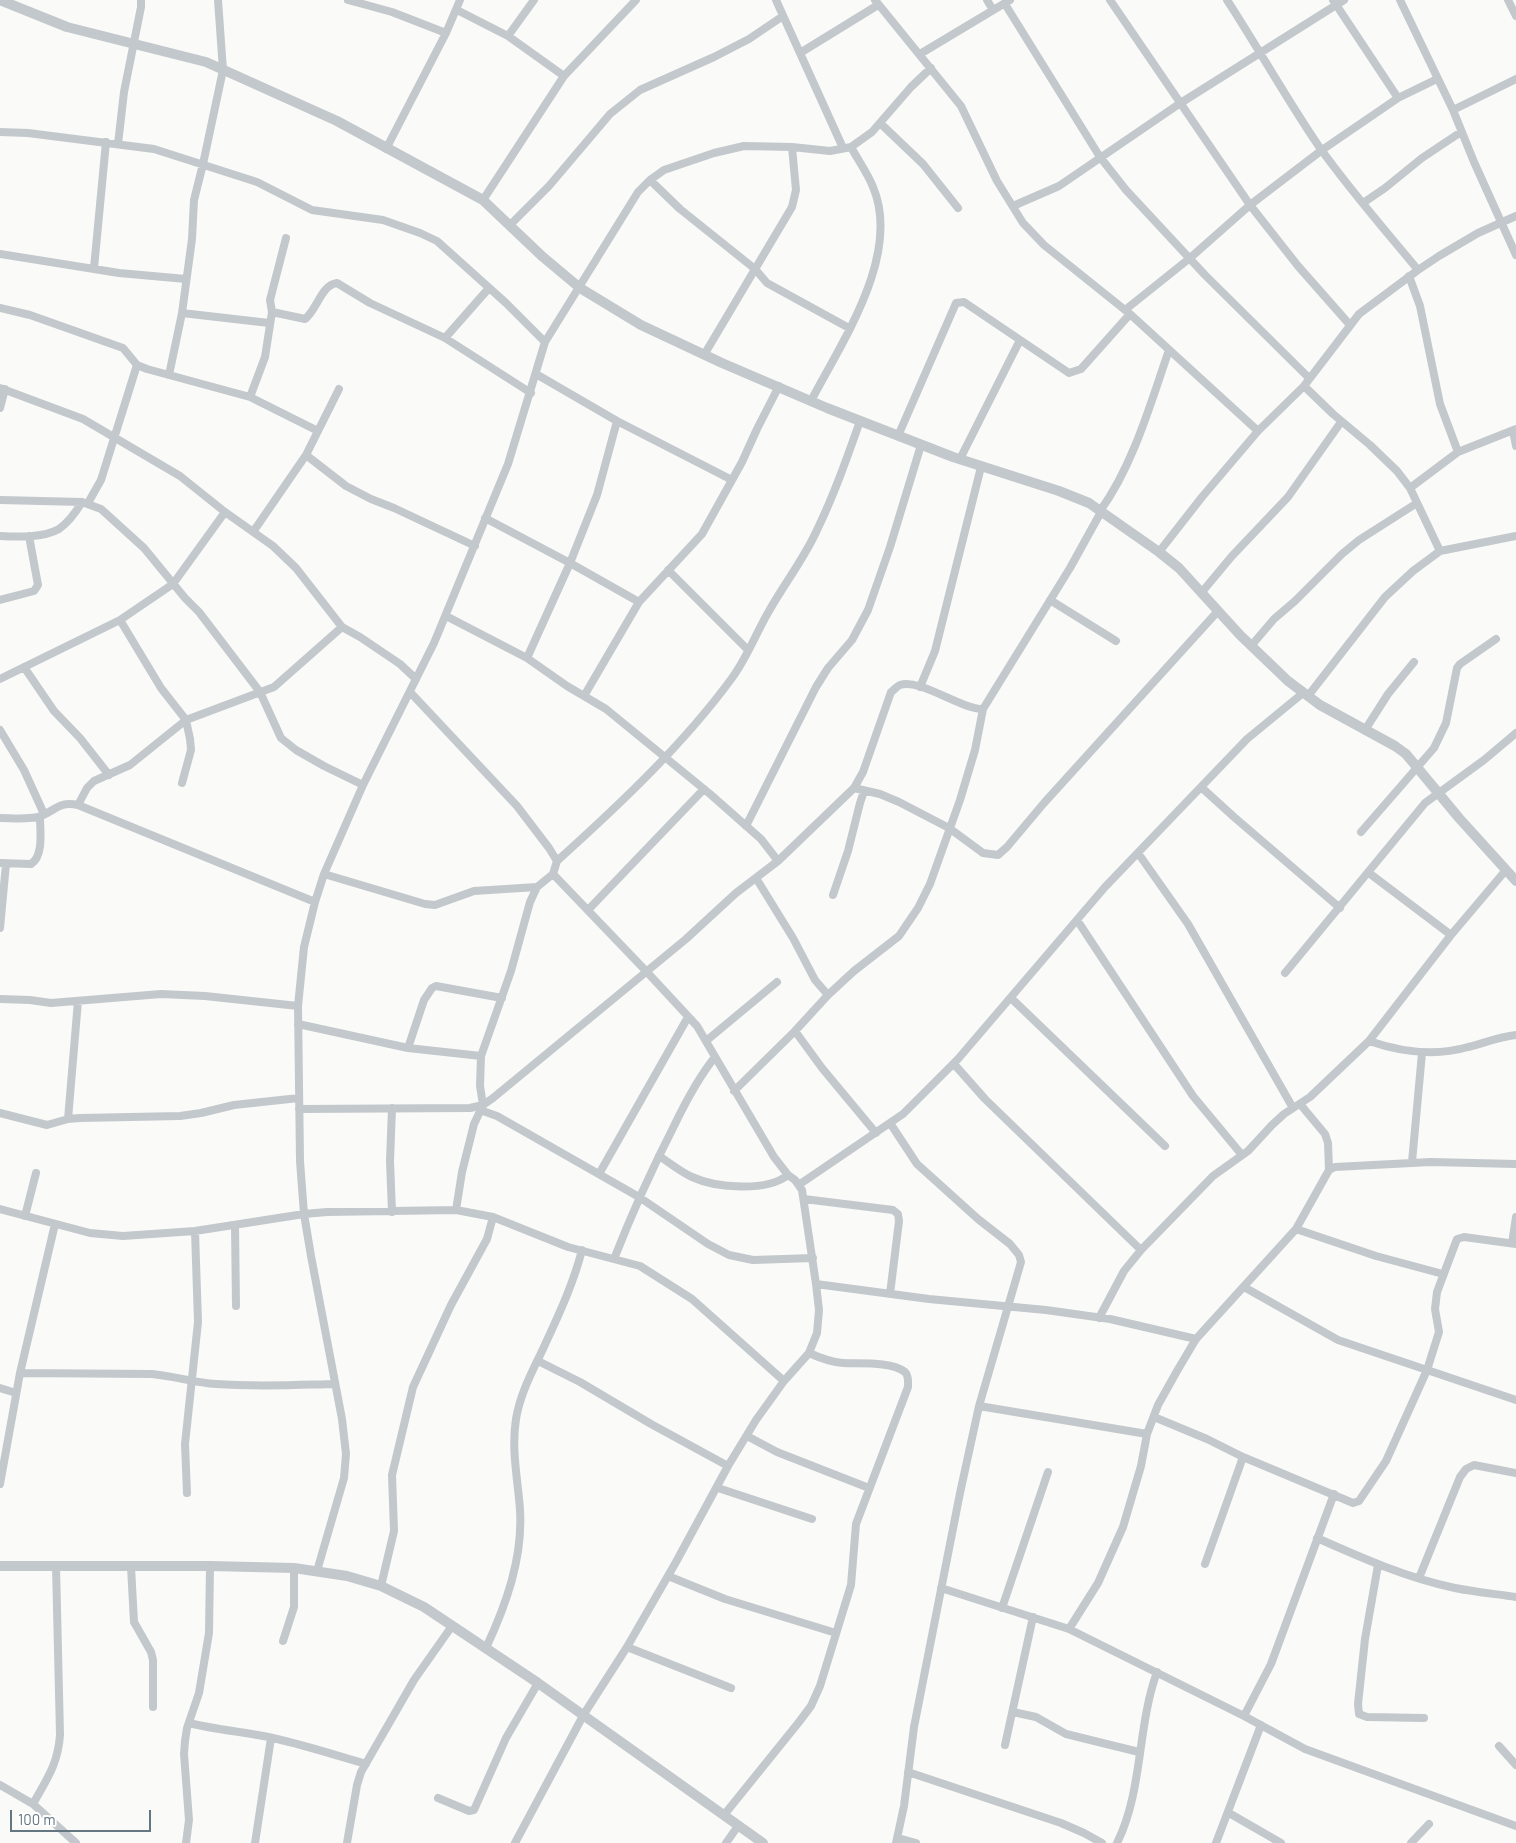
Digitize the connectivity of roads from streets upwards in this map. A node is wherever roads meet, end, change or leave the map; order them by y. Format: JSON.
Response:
{"nodes":[{"id":1,"x":0,"y":0,"type":"edge"},
{"id":2,"x":141,"y":0,"type":"edge"},
{"id":3,"x":218,"y":0,"type":"edge"},
{"id":4,"x":348,"y":0,"type":"edge"},
{"id":5,"x":460,"y":0,"type":"edge"},
{"id":6,"x":534,"y":0,"type":"edge"},
{"id":7,"x":636,"y":0,"type":"edge"},
{"id":8,"x":776,"y":0,"type":"edge"},
{"id":9,"x":987,"y":0,"type":"edge"},
{"id":10,"x":1110,"y":0,"type":"edge"},
{"id":11,"x":1227,"y":0,"type":"edge"},
{"id":12,"x":1400,"y":0,"type":"edge"},
{"id":13,"x":1508,"y":0,"type":"edge"},
{"id":14,"x":877,"y":2,"type":"edge"},
{"id":15,"x":1007,"y":2,"type":"edge"},
{"id":16,"x":1338,"y":2,"type":"edge"},
{"id":17,"x":457,"y":10,"type":"junction"},
{"id":18,"x":993,"y":10,"type":"junction"},
{"id":19,"x":784,"y":16,"type":"junction"},
{"id":20,"x":1516,"y":16,"type":"edge"},
{"id":21,"x":446,"y":33,"type":"junction"},
{"id":22,"x":508,"y":36,"type":"junction"},
{"id":23,"x":134,"y":45,"type":"junction"},
{"id":24,"x":1260,"y":51,"type":"junction"},
{"id":25,"x":800,"y":53,"type":"junction"},
{"id":26,"x":920,"y":54,"type":"junction"},
{"id":27,"x":931,"y":68,"type":"junction"},
{"id":28,"x":222,"y":70,"type":"junction"},
{"id":29,"x":564,"y":76,"type":"junction"},
{"id":30,"x":1437,"y":79,"type":"junction"},
{"id":31,"x":1516,"y":79,"type":"edge"},
{"id":32,"x":1398,"y":98,"type":"junction"},
{"id":33,"x":1179,"y":104,"type":"junction"},
{"id":34,"x":1452,"y":110,"type":"junction"},
{"id":35,"x":880,"y":123,"type":"junction"},
{"id":36,"x":0,"y":132,"type":"edge"},
{"id":37,"x":1461,"y":132,"type":"junction"},
{"id":38,"x":106,"y":142,"type":"junction"},
{"id":39,"x":118,"y":144,"type":"junction"},
{"id":40,"x":792,"y":147,"type":"junction"},
{"id":41,"x":386,"y":148,"type":"junction"},
{"id":42,"x":847,"y":148,"type":"junction"},
{"id":43,"x":1322,"y":150,"type":"junction"},
{"id":44,"x":1100,"y":157,"type":"junction"},
{"id":45,"x":203,"y":164,"type":"junction"},
{"id":46,"x":650,"y":180,"type":"junction"},
{"id":47,"x":483,"y":200,"type":"junction"},
{"id":48,"x":1363,"y":203,"type":"junction"},
{"id":49,"x":1250,"y":205,"type":"junction"},
{"id":50,"x":1014,"y":206,"type":"junction"},
{"id":51,"x":958,"y":208,"type":"dead end"},
{"id":52,"x":1516,"y":216,"type":"edge"},
{"id":53,"x":1501,"y":223,"type":"junction"},
{"id":54,"x":510,"y":225,"type":"junction"},
{"id":55,"x":286,"y":238,"type":"dead end"},
{"id":56,"x":0,"y":254,"type":"edge"},
{"id":57,"x":1516,"y":255,"type":"edge"},
{"id":58,"x":1190,"y":258,"type":"junction"},
{"id":59,"x":94,"y":268,"type":"junction"},
{"id":60,"x":755,"y":269,"type":"junction"},
{"id":61,"x":1418,"y":270,"type":"junction"},
{"id":62,"x":1409,"y":276,"type":"junction"},
{"id":63,"x":186,"y":279,"type":"junction"},
{"id":64,"x":489,"y":288,"type":"junction"},
{"id":65,"x":580,"y":288,"type":"junction"},
{"id":66,"x":0,"y":308,"type":"edge"},
{"id":67,"x":272,"y":312,"type":"junction"},
{"id":68,"x":1127,"y":312,"type":"junction"},
{"id":69,"x":182,"y":313,"type":"junction"},
{"id":70,"x":269,"y":323,"type":"junction"},
{"id":71,"x":1350,"y":325,"type":"junction"},
{"id":72,"x":849,"y":328,"type":"junction"},
{"id":73,"x":445,"y":338,"type":"junction"},
{"id":74,"x":1020,"y":340,"type":"junction"},
{"id":75,"x":545,"y":342,"type":"junction"},
{"id":76,"x":1169,"y":350,"type":"junction"},
{"id":77,"x":704,"y":355,"type":"junction"},
{"id":78,"x":137,"y":365,"type":"junction"},
{"id":79,"x":536,"y":374,"type":"junction"},
{"id":80,"x":169,"y":375,"type":"junction"},
{"id":81,"x":1309,"y":378,"type":"junction"},
{"id":82,"x":779,"y":386,"type":"junction"},
{"id":83,"x":1304,"y":386,"type":"junction"},
{"id":84,"x":3,"y":388,"type":"edge"},
{"id":85,"x":339,"y":390,"type":"dead end"},
{"id":86,"x":531,"y":393,"type":"junction"},
{"id":87,"x":250,"y":397,"type":"junction"},
{"id":88,"x":811,"y":401,"type":"junction"},
{"id":89,"x":0,"y":408,"type":"edge"},
{"id":90,"x":618,"y":421,"type":"junction"},
{"id":91,"x":860,"y":421,"type":"junction"},
{"id":92,"x":1341,"y":422,"type":"junction"},
{"id":93,"x":1514,"y":430,"type":"edge"},
{"id":94,"x":318,"y":431,"type":"junction"},
{"id":95,"x":1258,"y":431,"type":"junction"},
{"id":96,"x":898,"y":436,"type":"junction"},
{"id":97,"x":115,"y":438,"type":"junction"},
{"id":98,"x":921,"y":445,"type":"junction"},
{"id":99,"x":1516,"y":446,"type":"edge"},
{"id":100,"x":1458,"y":452,"type":"junction"},
{"id":101,"x":306,"y":455,"type":"junction"},
{"id":102,"x":960,"y":460,"type":"junction"},
{"id":103,"x":981,"y":467,"type":"junction"},
{"id":104,"x":732,"y":480,"type":"junction"},
{"id":105,"x":1410,"y":488,"type":"junction"},
{"id":106,"x":0,"y":500,"type":"edge"},
{"id":107,"x":85,"y":503,"type":"junction"},
{"id":108,"x":1417,"y":503,"type":"junction"},
{"id":109,"x":225,"y":512,"type":"junction"},
{"id":110,"x":1101,"y":512,"type":"junction"},
{"id":111,"x":485,"y":518,"type":"junction"},
{"id":112,"x":253,"y":532,"type":"junction"},
{"id":113,"x":0,"y":536,"type":"edge"},
{"id":114,"x":29,"y":536,"type":"junction"},
{"id":115,"x":1516,"y":536,"type":"edge"},
{"id":116,"x":475,"y":546,"type":"junction"},
{"id":117,"x":1440,"y":551,"type":"junction"},
{"id":118,"x":1159,"y":552,"type":"junction"},
{"id":119,"x":570,"y":562,"type":"junction"},
{"id":120,"x":668,"y":570,"type":"junction"},
{"id":121,"x":173,"y":584,"type":"junction"},
{"id":122,"x":1202,"y":592,"type":"junction"},
{"id":123,"x":0,"y":600,"type":"edge"},
{"id":124,"x":1050,"y":600,"type":"junction"},
{"id":125,"x":639,"y":602,"type":"junction"},
{"id":126,"x":1218,"y":611,"type":"junction"},
{"id":127,"x":446,"y":616,"type":"junction"},
{"id":128,"x":120,"y":620,"type":"junction"},
{"id":129,"x":342,"y":627,"type":"junction"},
{"id":130,"x":1496,"y":639,"type":"dead end"},
{"id":131,"x":1116,"y":641,"type":"dead end"},
{"id":132,"x":1251,"y":646,"type":"junction"},
{"id":133,"x":748,"y":650,"type":"junction"},
{"id":134,"x":527,"y":658,"type":"junction"},
{"id":135,"x":1414,"y":662,"type":"dead end"},
{"id":136,"x":24,"y":667,"type":"junction"},
{"id":137,"x":416,"y":678,"type":"junction"},
{"id":138,"x":0,"y":679,"type":"edge"},
{"id":139,"x":920,"y":687,"type":"junction"},
{"id":140,"x":260,"y":692,"type":"junction"},
{"id":141,"x":410,"y":692,"type":"junction"},
{"id":142,"x":1306,"y":695,"type":"junction"},
{"id":143,"x":584,"y":696,"type":"junction"},
{"id":144,"x":984,"y":709,"type":"junction"},
{"id":145,"x":186,"y":720,"type":"junction"},
{"id":146,"x":0,"y":730,"type":"edge"},
{"id":147,"x":1365,"y":730,"type":"junction"},
{"id":148,"x":1516,"y":733,"type":"edge"},
{"id":149,"x":664,"y":758,"type":"junction"},
{"id":150,"x":1417,"y":767,"type":"junction"},
{"id":151,"x":109,"y":775,"type":"junction"},
{"id":152,"x":182,"y":783,"type":"dead end"},
{"id":153,"x":363,"y":785,"type":"junction"},
{"id":154,"x":1201,"y":787,"type":"junction"},
{"id":155,"x":854,"y":788,"type":"junction"},
{"id":156,"x":704,"y":789,"type":"junction"},
{"id":157,"x":864,"y":791,"type":"junction"},
{"id":158,"x":1438,"y":792,"type":"junction"},
{"id":159,"x":78,"y":805,"type":"junction"},
{"id":160,"x":42,"y":815,"type":"junction"},
{"id":161,"x":0,"y":818,"type":"edge"},
{"id":162,"x":746,"y":826,"type":"junction"},
{"id":163,"x":949,"y":828,"type":"junction"},
{"id":164,"x":1361,"y":832,"type":"dead end"},
{"id":165,"x":1138,"y":853,"type":"junction"},
{"id":166,"x":557,"y":861,"type":"junction"},
{"id":167,"x":778,"y":861,"type":"junction"},
{"id":168,"x":3,"y":863,"type":"edge"},
{"id":169,"x":1506,"y":870,"type":"junction"},
{"id":170,"x":1369,"y":873,"type":"junction"},
{"id":171,"x":324,"y":874,"type":"junction"},
{"id":172,"x":553,"y":874,"type":"junction"},
{"id":173,"x":756,"y":878,"type":"junction"},
{"id":174,"x":1516,"y":881,"type":"edge"},
{"id":175,"x":537,"y":887,"type":"junction"},
{"id":176,"x":833,"y":896,"type":"dead end"},
{"id":177,"x":315,"y":902,"type":"junction"},
{"id":178,"x":1340,"y":908,"type":"junction"},
{"id":179,"x":588,"y":910,"type":"junction"},
{"id":180,"x":1077,"y":920,"type":"junction"},
{"id":181,"x":0,"y":928,"type":"edge"},
{"id":182,"x":1451,"y":935,"type":"junction"},
{"id":183,"x":646,"y":971,"type":"junction"},
{"id":184,"x":1285,"y":973,"type":"dead end"},
{"id":185,"x":777,"y":982,"type":"dead end"},
{"id":186,"x":828,"y":995,"type":"junction"},
{"id":187,"x":502,"y":998,"type":"junction"},
{"id":188,"x":1011,"y":998,"type":"junction"},
{"id":189,"x":0,"y":999,"type":"edge"},
{"id":190,"x":78,"y":1001,"type":"junction"},
{"id":191,"x":298,"y":1006,"type":"junction"},
{"id":192,"x":688,"y":1017,"type":"junction"},
{"id":193,"x":298,"y":1024,"type":"junction"},
{"id":194,"x":795,"y":1030,"type":"junction"},
{"id":195,"x":1516,"y":1035,"type":"edge"},
{"id":196,"x":1369,"y":1040,"type":"junction"},
{"id":197,"x":706,"y":1041,"type":"junction"},
{"id":198,"x":408,"y":1048,"type":"junction"},
{"id":199,"x":1422,"y":1053,"type":"junction"},
{"id":200,"x":480,"y":1056,"type":"junction"},
{"id":201,"x":715,"y":1057,"type":"junction"},
{"id":202,"x":954,"y":1064,"type":"junction"},
{"id":203,"x":734,"y":1091,"type":"junction"},
{"id":204,"x":299,"y":1098,"type":"junction"},
{"id":205,"x":1296,"y":1106,"type":"junction"},
{"id":206,"x":392,"y":1108,"type":"junction"},
{"id":207,"x":482,"y":1108,"type":"junction"},
{"id":208,"x":299,"y":1109,"type":"junction"},
{"id":209,"x":0,"y":1114,"type":"edge"},
{"id":210,"x":68,"y":1119,"type":"junction"},
{"id":211,"x":890,"y":1123,"type":"junction"},
{"id":212,"x":876,"y":1133,"type":"junction"},
{"id":213,"x":1165,"y":1146,"type":"dead end"},
{"id":214,"x":1242,"y":1155,"type":"junction"},
{"id":215,"x":659,"y":1156,"type":"junction"},
{"id":216,"x":1412,"y":1162,"type":"junction"},
{"id":217,"x":1516,"y":1163,"type":"edge"},
{"id":218,"x":1329,"y":1170,"type":"junction"},
{"id":219,"x":36,"y":1173,"type":"dead end"},
{"id":220,"x":599,"y":1174,"type":"junction"},
{"id":221,"x":788,"y":1175,"type":"junction"},
{"id":222,"x":800,"y":1184,"type":"junction"},
{"id":223,"x":639,"y":1197,"type":"junction"},
{"id":224,"x":804,"y":1199,"type":"junction"},
{"id":225,"x":0,"y":1209,"type":"edge"},
{"id":226,"x":456,"y":1210,"type":"junction"},
{"id":227,"x":392,"y":1212,"type":"junction"},
{"id":228,"x":304,"y":1214,"type":"junction"},
{"id":229,"x":25,"y":1216,"type":"junction"},
{"id":230,"x":1516,"y":1217,"type":"edge"},
{"id":231,"x":493,"y":1218,"type":"junction"},
{"id":232,"x":55,"y":1224,"type":"junction"},
{"id":233,"x":235,"y":1226,"type":"junction"},
{"id":234,"x":1296,"y":1229,"type":"junction"},
{"id":235,"x":195,"y":1231,"type":"junction"},
{"id":236,"x":1514,"y":1243,"type":"edge"},
{"id":237,"x":582,"y":1250,"type":"junction"},
{"id":238,"x":1141,"y":1250,"type":"junction"},
{"id":239,"x":813,"y":1258,"type":"junction"},
{"id":240,"x":614,"y":1259,"type":"junction"},
{"id":241,"x":1443,"y":1274,"type":"junction"},
{"id":242,"x":816,"y":1284,"type":"junction"},
{"id":243,"x":1244,"y":1287,"type":"junction"},
{"id":244,"x":890,"y":1294,"type":"junction"},
{"id":245,"x":236,"y":1306,"type":"dead end"},
{"id":246,"x":1008,"y":1306,"type":"junction"},
{"id":247,"x":1098,"y":1318,"type":"junction"},
{"id":248,"x":1196,"y":1339,"type":"junction"},
{"id":249,"x":808,"y":1353,"type":"junction"},
{"id":250,"x":538,"y":1360,"type":"junction"},
{"id":251,"x":1427,"y":1370,"type":"junction"},
{"id":252,"x":20,"y":1373,"type":"junction"},
{"id":253,"x":192,"y":1381,"type":"junction"},
{"id":254,"x":784,"y":1381,"type":"junction"},
{"id":255,"x":335,"y":1384,"type":"junction"},
{"id":256,"x":0,"y":1388,"type":"edge"},
{"id":257,"x":16,"y":1393,"type":"junction"},
{"id":258,"x":1516,"y":1400,"type":"edge"},
{"id":259,"x":979,"y":1406,"type":"junction"},
{"id":260,"x":1154,"y":1417,"type":"junction"},
{"id":261,"x":1147,"y":1434,"type":"junction"},
{"id":262,"x":747,"y":1436,"type":"junction"},
{"id":263,"x":1243,"y":1457,"type":"junction"},
{"id":264,"x":728,"y":1466,"type":"junction"},
{"id":265,"x":1048,"y":1472,"type":"dead end"},
{"id":266,"x":1516,"y":1473,"type":"edge"},
{"id":267,"x":0,"y":1484,"type":"edge"},
{"id":268,"x":718,"y":1488,"type":"junction"},
{"id":269,"x":869,"y":1488,"type":"junction"},
{"id":270,"x":186,"y":1493,"type":"dead end"},
{"id":271,"x":1334,"y":1494,"type":"junction"},
{"id":272,"x":812,"y":1520,"type":"dead end"},
{"id":273,"x":1317,"y":1538,"type":"junction"},
{"id":274,"x":1205,"y":1564,"type":"dead end"},
{"id":275,"x":1378,"y":1565,"type":"junction"},
{"id":276,"x":0,"y":1566,"type":"edge"},
{"id":277,"x":56,"y":1566,"type":"junction"},
{"id":278,"x":210,"y":1566,"type":"junction"},
{"id":279,"x":131,"y":1567,"type":"junction"},
{"id":280,"x":294,"y":1568,"type":"junction"},
{"id":281,"x":317,"y":1571,"type":"junction"},
{"id":282,"x":668,"y":1576,"type":"junction"},
{"id":283,"x":1419,"y":1578,"type":"junction"},
{"id":284,"x":381,"y":1586,"type":"junction"},
{"id":285,"x":941,"y":1588,"type":"junction"},
{"id":286,"x":1516,"y":1598,"type":"edge"},
{"id":287,"x":1002,"y":1608,"type":"junction"},
{"id":288,"x":1033,"y":1617,"type":"junction"},
{"id":289,"x":452,"y":1626,"type":"junction"},
{"id":290,"x":1069,"y":1629,"type":"junction"},
{"id":291,"x":836,"y":1634,"type":"junction"},
{"id":292,"x":283,"y":1641,"type":"dead end"},
{"id":293,"x":627,"y":1647,"type":"junction"},
{"id":294,"x":486,"y":1648,"type":"junction"},
{"id":295,"x":1157,"y":1672,"type":"junction"},
{"id":296,"x":538,"y":1683,"type":"junction"},
{"id":297,"x":731,"y":1688,"type":"dead end"},
{"id":298,"x":153,"y":1707,"type":"dead end"},
{"id":299,"x":1013,"y":1712,"type":"junction"},
{"id":300,"x":584,"y":1714,"type":"junction"},
{"id":301,"x":1244,"y":1716,"type":"junction"},
{"id":302,"x":1424,"y":1718,"type":"dead end"},
{"id":303,"x":189,"y":1723,"type":"junction"},
{"id":304,"x":1261,"y":1725,"type":"junction"},
{"id":305,"x":271,"y":1738,"type":"junction"},
{"id":306,"x":1005,"y":1745,"type":"dead end"},
{"id":307,"x":1499,"y":1746,"type":"dead end"},
{"id":308,"x":1139,"y":1752,"type":"junction"},
{"id":309,"x":366,"y":1764,"type":"junction"},
{"id":310,"x":1516,"y":1765,"type":"edge"},
{"id":311,"x":908,"y":1772,"type":"junction"},
{"id":312,"x":0,"y":1785,"type":"edge"},
{"id":313,"x":438,"y":1798,"type":"dead end"},
{"id":314,"x":33,"y":1804,"type":"junction"},
{"id":315,"x":1229,"y":1813,"type":"junction"},
{"id":316,"x":724,"y":1815,"type":"junction"},
{"id":317,"x":1429,"y":1824,"type":"dead end"},
{"id":318,"x":738,"y":1826,"type":"junction"},
{"id":319,"x":1516,"y":1826,"type":"edge"},
{"id":320,"x":68,"y":1836,"type":"junction"},
{"id":321,"x":897,"y":1840,"type":"edge"},
{"id":322,"x":62,"y":1843,"type":"edge"},
{"id":323,"x":76,"y":1843,"type":"edge"},
{"id":324,"x":186,"y":1843,"type":"edge"},
{"id":325,"x":255,"y":1843,"type":"edge"},
{"id":326,"x":347,"y":1843,"type":"edge"},
{"id":327,"x":516,"y":1843,"type":"edge"},
{"id":328,"x":726,"y":1843,"type":"edge"},
{"id":329,"x":763,"y":1843,"type":"edge"},
{"id":330,"x":916,"y":1843,"type":"edge"},
{"id":331,"x":1102,"y":1843,"type":"edge"},
{"id":332,"x":1117,"y":1843,"type":"edge"},
{"id":333,"x":1216,"y":1843,"type":"edge"},
{"id":334,"x":1281,"y":1843,"type":"edge"},
{"id":335,"x":1411,"y":1843,"type":"edge"}],
"edges":[{"from":1,"to":23,"type":"street"},
{"from":2,"to":23,"type":"street"},
{"from":3,"to":28,"type":"street"},
{"from":4,"to":21,"type":"street"},
{"from":5,"to":17,"type":"street"},
{"from":6,"to":22,"type":"street"},
{"from":7,"to":29,"type":"street"},
{"from":8,"to":19,"type":"street"},
{"from":9,"to":18,"type":"street"},
{"from":10,"to":33,"type":"street"},
{"from":11,"to":24,"type":"street"},
{"from":12,"to":30,"type":"street"},
{"from":13,"to":20,"type":"street"},
{"from":14,"to":25,"type":"street"},
{"from":14,"to":26,"type":"street"},
{"from":15,"to":18,"type":"street"},
{"from":15,"to":44,"type":"street"},
{"from":16,"to":24,"type":"street"},
{"from":16,"to":32,"type":"street"},
{"from":17,"to":21,"type":"street"},
{"from":17,"to":22,"type":"street"},
{"from":18,"to":26,"type":"street"},
{"from":19,"to":25,"type":"street"},
{"from":19,"to":54,"type":"street"},
{"from":21,"to":41,"type":"street"},
{"from":22,"to":29,"type":"street"},
{"from":23,"to":28,"type":"street"},
{"from":23,"to":39,"type":"street"},
{"from":24,"to":33,"type":"street"},
{"from":24,"to":43,"type":"street"},
{"from":25,"to":42,"type":"street"},
{"from":26,"to":27,"type":"street"},
{"from":27,"to":35,"type":"street"},
{"from":27,"to":50,"type":"street"},
{"from":28,"to":41,"type":"street"},
{"from":28,"to":45,"type":"street"},
{"from":29,"to":47,"type":"street"},
{"from":30,"to":32,"type":"street"},
{"from":30,"to":34,"type":"street"},
{"from":31,"to":34,"type":"street"},
{"from":32,"to":43,"type":"street"},
{"from":33,"to":44,"type":"street"},
{"from":33,"to":49,"type":"street"},
{"from":34,"to":37,"type":"street"},
{"from":35,"to":42,"type":"street"},
{"from":35,"to":51,"type":"street"},
{"from":36,"to":38,"type":"street"},
{"from":37,"to":48,"type":"street"},
{"from":37,"to":53,"type":"street"},
{"from":38,"to":39,"type":"street"},
{"from":38,"to":59,"type":"street"},
{"from":39,"to":45,"type":"street"},
{"from":40,"to":42,"type":"street"},
{"from":40,"to":46,"type":"street"},
{"from":40,"to":60,"type":"street"},
{"from":41,"to":47,"type":"street"},
{"from":42,"to":72,"type":"street"},
{"from":43,"to":48,"type":"street"},
{"from":43,"to":49,"type":"street"},
{"from":44,"to":50,"type":"street"},
{"from":44,"to":58,"type":"street"},
{"from":45,"to":63,"type":"street"},
{"from":45,"to":64,"type":"street"},
{"from":46,"to":60,"type":"street"},
{"from":46,"to":65,"type":"street"},
{"from":47,"to":54,"type":"street"},
{"from":48,"to":61,"type":"street"},
{"from":49,"to":58,"type":"street"},
{"from":49,"to":71,"type":"street"},
{"from":50,"to":68,"type":"street"},
{"from":52,"to":53,"type":"street"},
{"from":53,"to":57,"type":"street"},
{"from":53,"to":61,"type":"street"},
{"from":54,"to":65,"type":"street"},
{"from":55,"to":67,"type":"street"},
{"from":56,"to":59,"type":"street"},
{"from":58,"to":68,"type":"street"},
{"from":58,"to":81,"type":"street"},
{"from":59,"to":63,"type":"street"},
{"from":60,"to":72,"type":"street"},
{"from":60,"to":77,"type":"street"},
{"from":61,"to":62,"type":"street"},
{"from":62,"to":71,"type":"street"},
{"from":62,"to":100,"type":"street"},
{"from":63,"to":69,"type":"street"},
{"from":64,"to":73,"type":"street"},
{"from":64,"to":75,"type":"street"},
{"from":65,"to":75,"type":"street"},
{"from":65,"to":77,"type":"street"},
{"from":66,"to":78,"type":"street"},
{"from":67,"to":70,"type":"street"},
{"from":67,"to":73,"type":"street"},
{"from":68,"to":74,"type":"street"},
{"from":68,"to":76,"type":"street"},
{"from":69,"to":70,"type":"street"},
{"from":69,"to":80,"type":"street"},
{"from":70,"to":87,"type":"street"},
{"from":71,"to":81,"type":"street"},
{"from":72,"to":88,"type":"street"},
{"from":73,"to":86,"type":"street"},
{"from":74,"to":96,"type":"street"},
{"from":74,"to":102,"type":"street"},
{"from":75,"to":79,"type":"street"},
{"from":76,"to":95,"type":"street"},
{"from":76,"to":110,"type":"street"},
{"from":77,"to":82,"type":"street"},
{"from":78,"to":80,"type":"street"},
{"from":78,"to":97,"type":"street"},
{"from":79,"to":86,"type":"street"},
{"from":79,"to":90,"type":"street"},
{"from":80,"to":87,"type":"street"},
{"from":81,"to":83,"type":"street"},
{"from":82,"to":88,"type":"street"},
{"from":82,"to":104,"type":"street"},
{"from":83,"to":92,"type":"street"},
{"from":83,"to":95,"type":"street"},
{"from":84,"to":89,"type":"street"},
{"from":84,"to":97,"type":"street"},
{"from":85,"to":94,"type":"street"},
{"from":86,"to":111,"type":"street"},
{"from":87,"to":94,"type":"street"},
{"from":88,"to":91,"type":"street"},
{"from":90,"to":104,"type":"street"},
{"from":90,"to":119,"type":"street"},
{"from":91,"to":96,"type":"street"},
{"from":91,"to":133,"type":"street"},
{"from":92,"to":105,"type":"street"},
{"from":92,"to":122,"type":"street"},
{"from":93,"to":99,"type":"street"},
{"from":93,"to":100,"type":"street"},
{"from":94,"to":101,"type":"street"},
{"from":95,"to":118,"type":"street"},
{"from":96,"to":98,"type":"street"},
{"from":97,"to":107,"type":"street"},
{"from":97,"to":109,"type":"street"},
{"from":98,"to":102,"type":"street"},
{"from":98,"to":162,"type":"street"},
{"from":100,"to":105,"type":"street"},
{"from":101,"to":112,"type":"street"},
{"from":101,"to":116,"type":"street"},
{"from":102,"to":103,"type":"street"},
{"from":103,"to":110,"type":"street"},
{"from":103,"to":139,"type":"street"},
{"from":104,"to":120,"type":"street"},
{"from":105,"to":108,"type":"street"},
{"from":106,"to":107,"type":"street"},
{"from":107,"to":114,"type":"street"},
{"from":107,"to":121,"type":"street"},
{"from":108,"to":117,"type":"street"},
{"from":108,"to":132,"type":"street"},
{"from":109,"to":112,"type":"street"},
{"from":109,"to":121,"type":"street"},
{"from":110,"to":118,"type":"street"},
{"from":110,"to":124,"type":"street"},
{"from":111,"to":116,"type":"street"},
{"from":111,"to":119,"type":"street"},
{"from":112,"to":129,"type":"street"},
{"from":113,"to":114,"type":"street"},
{"from":114,"to":123,"type":"street"},
{"from":115,"to":117,"type":"street"},
{"from":116,"to":127,"type":"street"},
{"from":117,"to":142,"type":"street"},
{"from":118,"to":122,"type":"street"},
{"from":119,"to":125,"type":"street"},
{"from":119,"to":134,"type":"street"},
{"from":120,"to":125,"type":"street"},
{"from":120,"to":133,"type":"street"},
{"from":121,"to":128,"type":"street"},
{"from":121,"to":140,"type":"street"},
{"from":122,"to":126,"type":"street"},
{"from":124,"to":131,"type":"street"},
{"from":124,"to":144,"type":"street"},
{"from":125,"to":143,"type":"street"},
{"from":126,"to":132,"type":"street"},
{"from":126,"to":163,"type":"street"},
{"from":127,"to":134,"type":"street"},
{"from":127,"to":137,"type":"street"},
{"from":128,"to":136,"type":"street"},
{"from":128,"to":145,"type":"street"},
{"from":129,"to":137,"type":"street"},
{"from":129,"to":140,"type":"street"},
{"from":130,"to":150,"type":"street"},
{"from":132,"to":142,"type":"street"},
{"from":133,"to":149,"type":"street"},
{"from":134,"to":143,"type":"street"},
{"from":135,"to":147,"type":"street"},
{"from":136,"to":138,"type":"street"},
{"from":136,"to":151,"type":"street"},
{"from":137,"to":141,"type":"street"},
{"from":139,"to":144,"type":"street"},
{"from":139,"to":155,"type":"street"},
{"from":140,"to":145,"type":"street"},
{"from":140,"to":153,"type":"street"},
{"from":141,"to":153,"type":"street"},
{"from":141,"to":166,"type":"street"},
{"from":142,"to":147,"type":"street"},
{"from":142,"to":154,"type":"street"},
{"from":143,"to":149,"type":"street"},
{"from":144,"to":163,"type":"street"},
{"from":145,"to":151,"type":"street"},
{"from":145,"to":152,"type":"street"},
{"from":146,"to":160,"type":"street"},
{"from":147,"to":150,"type":"street"},
{"from":148,"to":158,"type":"street"},
{"from":149,"to":156,"type":"street"},
{"from":149,"to":166,"type":"street"},
{"from":150,"to":158,"type":"street"},
{"from":150,"to":164,"type":"street"},
{"from":151,"to":159,"type":"street"},
{"from":153,"to":171,"type":"street"},
{"from":154,"to":165,"type":"street"},
{"from":154,"to":178,"type":"street"},
{"from":155,"to":157,"type":"street"},
{"from":155,"to":167,"type":"street"},
{"from":156,"to":162,"type":"street"},
{"from":156,"to":179,"type":"street"},
{"from":157,"to":163,"type":"street"},
{"from":157,"to":176,"type":"street"},
{"from":158,"to":169,"type":"street"},
{"from":158,"to":170,"type":"street"},
{"from":159,"to":160,"type":"street"},
{"from":159,"to":177,"type":"street"},
{"from":160,"to":161,"type":"street"},
{"from":160,"to":168,"type":"street"},
{"from":162,"to":167,"type":"street"},
{"from":163,"to":186,"type":"street"},
{"from":165,"to":180,"type":"street"},
{"from":165,"to":205,"type":"street"},
{"from":166,"to":172,"type":"street"},
{"from":167,"to":173,"type":"street"},
{"from":168,"to":181,"type":"street"},
{"from":169,"to":174,"type":"street"},
{"from":169,"to":182,"type":"street"},
{"from":170,"to":178,"type":"street"},
{"from":170,"to":182,"type":"street"},
{"from":171,"to":175,"type":"street"},
{"from":171,"to":177,"type":"street"},
{"from":172,"to":175,"type":"street"},
{"from":172,"to":179,"type":"street"},
{"from":173,"to":183,"type":"street"},
{"from":173,"to":186,"type":"street"},
{"from":175,"to":187,"type":"street"},
{"from":177,"to":191,"type":"street"},
{"from":178,"to":184,"type":"street"},
{"from":179,"to":183,"type":"street"},
{"from":180,"to":188,"type":"street"},
{"from":180,"to":214,"type":"street"},
{"from":182,"to":196,"type":"street"},
{"from":183,"to":192,"type":"street"},
{"from":183,"to":207,"type":"street"},
{"from":185,"to":197,"type":"street"},
{"from":186,"to":194,"type":"street"},
{"from":187,"to":198,"type":"street"},
{"from":187,"to":200,"type":"street"},
{"from":188,"to":202,"type":"street"},
{"from":188,"to":213,"type":"street"},
{"from":189,"to":190,"type":"street"},
{"from":190,"to":191,"type":"street"},
{"from":190,"to":210,"type":"street"},
{"from":191,"to":193,"type":"street"},
{"from":192,"to":197,"type":"street"},
{"from":192,"to":220,"type":"street"},
{"from":193,"to":198,"type":"street"},
{"from":193,"to":204,"type":"street"},
{"from":194,"to":203,"type":"street"},
{"from":194,"to":212,"type":"street"},
{"from":195,"to":199,"type":"street"},
{"from":196,"to":199,"type":"street"},
{"from":196,"to":205,"type":"street"},
{"from":197,"to":201,"type":"street"},
{"from":198,"to":200,"type":"street"},
{"from":199,"to":216,"type":"street"},
{"from":200,"to":207,"type":"street"},
{"from":201,"to":203,"type":"street"},
{"from":201,"to":215,"type":"street"},
{"from":202,"to":211,"type":"street"},
{"from":202,"to":238,"type":"street"},
{"from":203,"to":221,"type":"street"},
{"from":204,"to":208,"type":"street"},
{"from":204,"to":210,"type":"street"},
{"from":205,"to":214,"type":"street"},
{"from":205,"to":218,"type":"street"},
{"from":206,"to":207,"type":"street"},
{"from":206,"to":208,"type":"street"},
{"from":206,"to":227,"type":"street"},
{"from":207,"to":220,"type":"street"},
{"from":207,"to":226,"type":"street"},
{"from":208,"to":228,"type":"street"},
{"from":209,"to":210,"type":"street"},
{"from":211,"to":212,"type":"street"},
{"from":211,"to":246,"type":"street"},
{"from":212,"to":222,"type":"street"},
{"from":214,"to":238,"type":"street"},
{"from":215,"to":221,"type":"street"},
{"from":215,"to":223,"type":"street"},
{"from":216,"to":217,"type":"street"},
{"from":216,"to":218,"type":"street"},
{"from":218,"to":234,"type":"street"},
{"from":219,"to":229,"type":"street"},
{"from":220,"to":223,"type":"street"},
{"from":221,"to":222,"type":"street"},
{"from":222,"to":224,"type":"street"},
{"from":223,"to":239,"type":"street"},
{"from":223,"to":240,"type":"street"},
{"from":224,"to":239,"type":"street"},
{"from":224,"to":244,"type":"street"},
{"from":225,"to":229,"type":"street"},
{"from":226,"to":227,"type":"street"},
{"from":226,"to":231,"type":"street"},
{"from":227,"to":228,"type":"street"},
{"from":228,"to":233,"type":"street"},
{"from":228,"to":255,"type":"street"},
{"from":229,"to":232,"type":"street"},
{"from":230,"to":236,"type":"street"},
{"from":231,"to":237,"type":"street"},
{"from":231,"to":284,"type":"street"},
{"from":232,"to":235,"type":"street"},
{"from":232,"to":252,"type":"street"},
{"from":233,"to":235,"type":"street"},
{"from":233,"to":245,"type":"street"},
{"from":234,"to":241,"type":"street"},
{"from":234,"to":243,"type":"street"},
{"from":235,"to":253,"type":"street"},
{"from":236,"to":241,"type":"street"},
{"from":237,"to":240,"type":"street"},
{"from":237,"to":250,"type":"street"},
{"from":238,"to":247,"type":"street"},
{"from":239,"to":242,"type":"street"},
{"from":240,"to":254,"type":"street"},
{"from":241,"to":251,"type":"street"},
{"from":242,"to":244,"type":"street"},
{"from":242,"to":249,"type":"street"},
{"from":243,"to":248,"type":"street"},
{"from":243,"to":251,"type":"street"},
{"from":244,"to":246,"type":"street"},
{"from":246,"to":247,"type":"street"},
{"from":246,"to":259,"type":"street"},
{"from":247,"to":248,"type":"street"},
{"from":248,"to":260,"type":"street"},
{"from":249,"to":254,"type":"street"},
{"from":249,"to":269,"type":"street"},
{"from":250,"to":264,"type":"street"},
{"from":250,"to":294,"type":"street"},
{"from":251,"to":258,"type":"street"},
{"from":251,"to":271,"type":"street"},
{"from":252,"to":253,"type":"street"},
{"from":252,"to":257,"type":"street"},
{"from":253,"to":255,"type":"street"},
{"from":253,"to":270,"type":"street"},
{"from":254,"to":262,"type":"street"},
{"from":255,"to":281,"type":"street"},
{"from":256,"to":257,"type":"street"},
{"from":257,"to":267,"type":"street"},
{"from":259,"to":261,"type":"street"},
{"from":259,"to":285,"type":"street"},
{"from":260,"to":261,"type":"street"},
{"from":260,"to":263,"type":"street"},
{"from":261,"to":290,"type":"street"},
{"from":262,"to":264,"type":"street"},
{"from":262,"to":269,"type":"street"},
{"from":263,"to":271,"type":"street"},
{"from":263,"to":274,"type":"street"},
{"from":264,"to":268,"type":"street"},
{"from":265,"to":287,"type":"street"},
{"from":266,"to":283,"type":"street"},
{"from":268,"to":272,"type":"street"},
{"from":268,"to":282,"type":"street"},
{"from":269,"to":291,"type":"street"},
{"from":271,"to":273,"type":"street"},
{"from":273,"to":275,"type":"street"},
{"from":273,"to":301,"type":"street"},
{"from":275,"to":283,"type":"street"},
{"from":275,"to":302,"type":"street"},
{"from":276,"to":277,"type":"street"},
{"from":277,"to":279,"type":"street"},
{"from":277,"to":314,"type":"street"},
{"from":278,"to":279,"type":"street"},
{"from":278,"to":280,"type":"street"},
{"from":278,"to":303,"type":"street"},
{"from":279,"to":298,"type":"street"},
{"from":280,"to":281,"type":"street"},
{"from":280,"to":292,"type":"street"},
{"from":281,"to":284,"type":"street"},
{"from":282,"to":291,"type":"street"},
{"from":282,"to":293,"type":"street"},
{"from":283,"to":286,"type":"street"},
{"from":284,"to":289,"type":"street"},
{"from":285,"to":287,"type":"street"},
{"from":285,"to":311,"type":"street"},
{"from":287,"to":288,"type":"street"},
{"from":288,"to":290,"type":"street"},
{"from":288,"to":299,"type":"street"},
{"from":289,"to":294,"type":"street"},
{"from":289,"to":309,"type":"street"},
{"from":290,"to":295,"type":"street"},
{"from":291,"to":316,"type":"street"},
{"from":293,"to":297,"type":"street"},
{"from":293,"to":300,"type":"street"},
{"from":294,"to":296,"type":"street"},
{"from":295,"to":301,"type":"street"},
{"from":295,"to":308,"type":"street"},
{"from":296,"to":300,"type":"street"},
{"from":296,"to":313,"type":"street"},
{"from":299,"to":306,"type":"street"},
{"from":299,"to":308,"type":"street"},
{"from":300,"to":316,"type":"street"},
{"from":300,"to":327,"type":"street"},
{"from":301,"to":304,"type":"street"},
{"from":303,"to":305,"type":"street"},
{"from":303,"to":324,"type":"street"},
{"from":304,"to":315,"type":"street"},
{"from":304,"to":319,"type":"street"},
{"from":305,"to":309,"type":"street"},
{"from":305,"to":325,"type":"street"},
{"from":307,"to":310,"type":"street"},
{"from":308,"to":332,"type":"street"},
{"from":309,"to":326,"type":"street"},
{"from":311,"to":321,"type":"street"},
{"from":311,"to":331,"type":"street"},
{"from":312,"to":314,"type":"street"},
{"from":314,"to":320,"type":"street"},
{"from":315,"to":333,"type":"street"},
{"from":315,"to":334,"type":"street"},
{"from":316,"to":318,"type":"street"},
{"from":317,"to":335,"type":"street"},
{"from":318,"to":328,"type":"street"},
{"from":318,"to":329,"type":"street"},
{"from":320,"to":322,"type":"street"},
{"from":320,"to":323,"type":"street"},
{"from":321,"to":330,"type":"street"}]}
